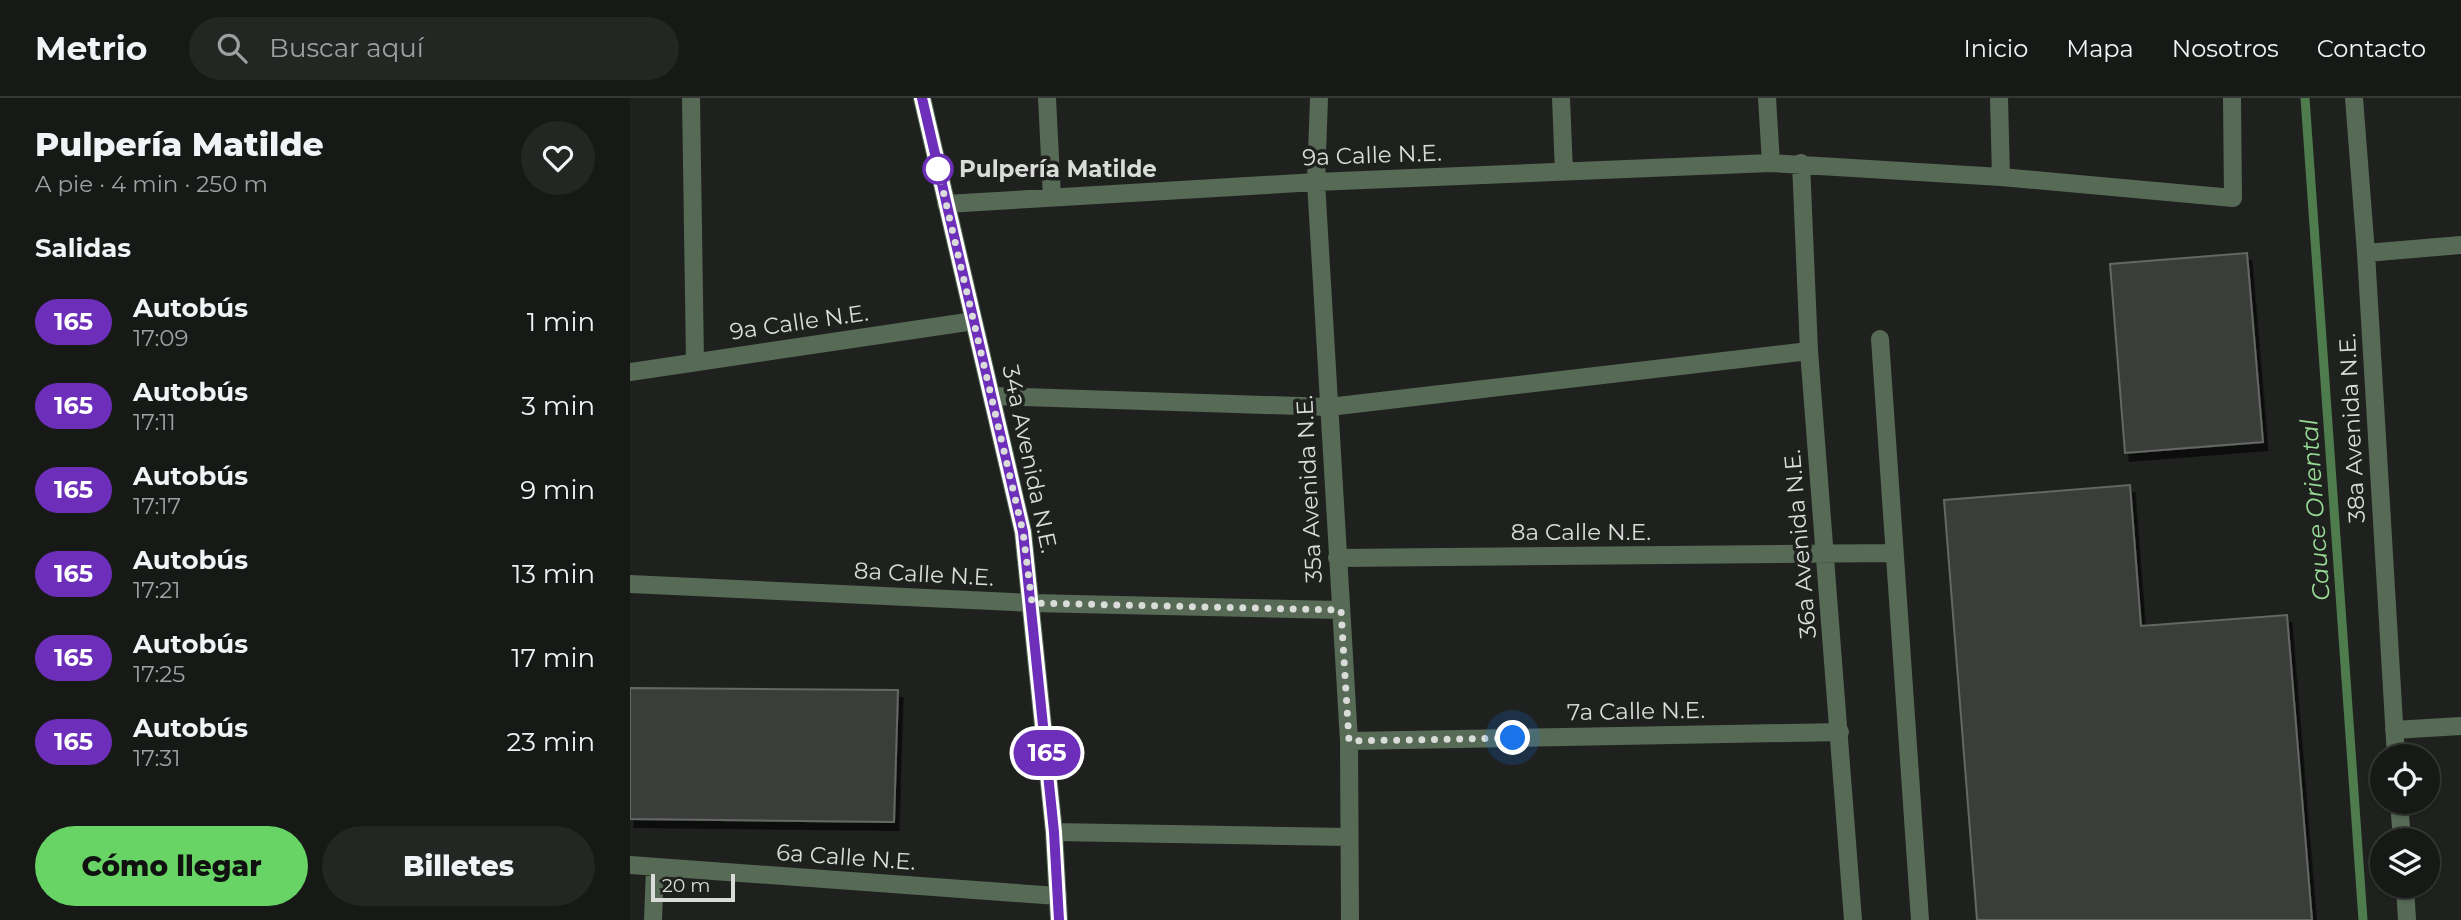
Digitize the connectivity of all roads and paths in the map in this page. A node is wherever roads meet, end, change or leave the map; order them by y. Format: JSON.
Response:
{"nodes":[{"id":1,"x":691,"y":98,"type":"edge"},
{"id":2,"x":922,"y":98,"type":"edge"},
{"id":3,"x":1047,"y":98,"type":"edge"},
{"id":4,"x":1319,"y":98,"type":"edge"},
{"id":5,"x":1561,"y":98,"type":"edge"},
{"id":6,"x":1767,"y":98,"type":"edge"},
{"id":7,"x":1998,"y":98,"type":"edge"},
{"id":8,"x":2232,"y":98,"type":"edge"},
{"id":9,"x":2354,"y":98,"type":"edge"},
{"id":10,"x":1771,"y":163,"type":"junction"},
{"id":11,"x":1801,"y":163,"type":"junction"},
{"id":12,"x":1564,"y":172,"type":"junction"},
{"id":13,"x":2001,"y":177,"type":"junction"},
{"id":14,"x":1316,"y":182,"type":"junction"},
{"id":15,"x":1052,"y":197,"type":"junction"},
{"id":16,"x":946,"y":204,"type":"junction"},
{"id":17,"x":2461,"y":245,"type":"edge"},
{"id":18,"x":2366,"y":253,"type":"junction"},
{"id":19,"x":974,"y":321,"type":"junction"},
{"id":20,"x":1880,"y":338,"type":"dead end"},
{"id":21,"x":1809,"y":351,"type":"junction"},
{"id":22,"x":695,"y":362,"type":"junction"},
{"id":23,"x":630,"y":372,"type":"edge"},
{"id":24,"x":993,"y":396,"type":"junction"},
{"id":25,"x":1329,"y":407,"type":"junction"},
{"id":26,"x":1894,"y":553,"type":"junction"},
{"id":27,"x":1826,"y":555,"type":"junction"},
{"id":28,"x":1337,"y":558,"type":"junction"},
{"id":29,"x":630,"y":584,"type":"edge"},
{"id":30,"x":1032,"y":603,"type":"junction"},
{"id":31,"x":1341,"y":610,"type":"junction"},
{"id":32,"x":2461,"y":726,"type":"edge"},
{"id":33,"x":2394,"y":730,"type":"junction"},
{"id":34,"x":1840,"y":732,"type":"junction"},
{"id":35,"x":1349,"y":741,"type":"junction"},
{"id":36,"x":2395,"y":744,"type":"edge"},
{"id":37,"x":1054,"y":832,"type":"junction"},
{"id":38,"x":1349,"y":837,"type":"junction"},
{"id":39,"x":630,"y":865,"type":"edge"},
{"id":40,"x":655,"y":868,"type":"junction"},
{"id":41,"x":1058,"y":896,"type":"junction"},
{"id":42,"x":2406,"y":898,"type":"edge"},
{"id":43,"x":653,"y":920,"type":"edge"},
{"id":44,"x":1059,"y":920,"type":"edge"},
{"id":45,"x":1350,"y":920,"type":"edge"},
{"id":46,"x":1853,"y":920,"type":"edge"},
{"id":47,"x":1920,"y":920,"type":"edge"},
{"id":48,"x":2407,"y":920,"type":"edge"}],
"edges":[{"from":1,"to":22,"type":"street"},
{"from":2,"to":16,"type":"street","name":"34a Avenida N.E."},
{"from":3,"to":15,"type":"street"},
{"from":4,"to":14,"type":"street","name":"35a Avenida N.E."},
{"from":5,"to":12,"type":"street"},
{"from":6,"to":10,"type":"street"},
{"from":7,"to":13,"type":"street"},
{"from":8,"to":13,"type":"street","name":"9a Calle N.E."},
{"from":9,"to":18,"type":"street","name":"38a Avenida N.E."},
{"from":10,"to":11,"type":"street","name":"9a Calle N.E."},
{"from":10,"to":12,"type":"street","name":"9a Calle N.E."},
{"from":11,"to":13,"type":"street","name":"9a Calle N.E."},
{"from":11,"to":21,"type":"street","name":"36a Avenida N.E."},
{"from":12,"to":14,"type":"street","name":"9a Calle N.E."},
{"from":14,"to":15,"type":"street","name":"9a Calle N.E."},
{"from":14,"to":25,"type":"street","name":"35a Avenida N.E."},
{"from":15,"to":16,"type":"street","name":"9a Calle N.E."},
{"from":16,"to":19,"type":"street","name":"34a Avenida N.E."},
{"from":17,"to":18,"type":"street"},
{"from":18,"to":33,"type":"street","name":"38a Avenida N.E."},
{"from":19,"to":22,"type":"street","name":"9a Calle N.E."},
{"from":19,"to":24,"type":"street","name":"34a Avenida N.E."},
{"from":20,"to":26,"type":"street"},
{"from":21,"to":25,"type":"street"},
{"from":21,"to":27,"type":"street","name":"36a Avenida N.E."},
{"from":22,"to":23,"type":"street","name":"9a Calle N.E."},
{"from":24,"to":25,"type":"street"},
{"from":24,"to":30,"type":"street","name":"34a Avenida N.E."},
{"from":25,"to":28,"type":"street","name":"35a Avenida N.E."},
{"from":26,"to":27,"type":"street","name":"8a Calle N.E."},
{"from":26,"to":47,"type":"street"},
{"from":27,"to":28,"type":"street","name":"8a Calle N.E."},
{"from":27,"to":34,"type":"street","name":"36a Avenida N.E."},
{"from":28,"to":31,"type":"street","name":"35a Avenida N.E."},
{"from":29,"to":30,"type":"street","name":"8a Calle N.E."},
{"from":30,"to":31,"type":"street","name":"8a Calle N.E."},
{"from":30,"to":37,"type":"street","name":"34a Avenida N.E."},
{"from":31,"to":35,"type":"street","name":"35a Avenida N.E."},
{"from":32,"to":33,"type":"street"},
{"from":33,"to":36,"type":"street","name":"38a Avenida N.E."},
{"from":34,"to":35,"type":"street","name":"7a Calle N.E."},
{"from":34,"to":46,"type":"street","name":"36a Avenida N.E."},
{"from":35,"to":38,"type":"street","name":"35a Avenida N.E."},
{"from":37,"to":38,"type":"street"},
{"from":37,"to":41,"type":"street","name":"34a Avenida N.E."},
{"from":38,"to":45,"type":"street","name":"35a Avenida N.E."},
{"from":39,"to":40,"type":"street","name":"6a Calle N.E."},
{"from":40,"to":41,"type":"street","name":"6a Calle N.E."},
{"from":40,"to":43,"type":"street"},
{"from":41,"to":44,"type":"street","name":"34a Avenida N.E."},
{"from":42,"to":48,"type":"street"}]}
